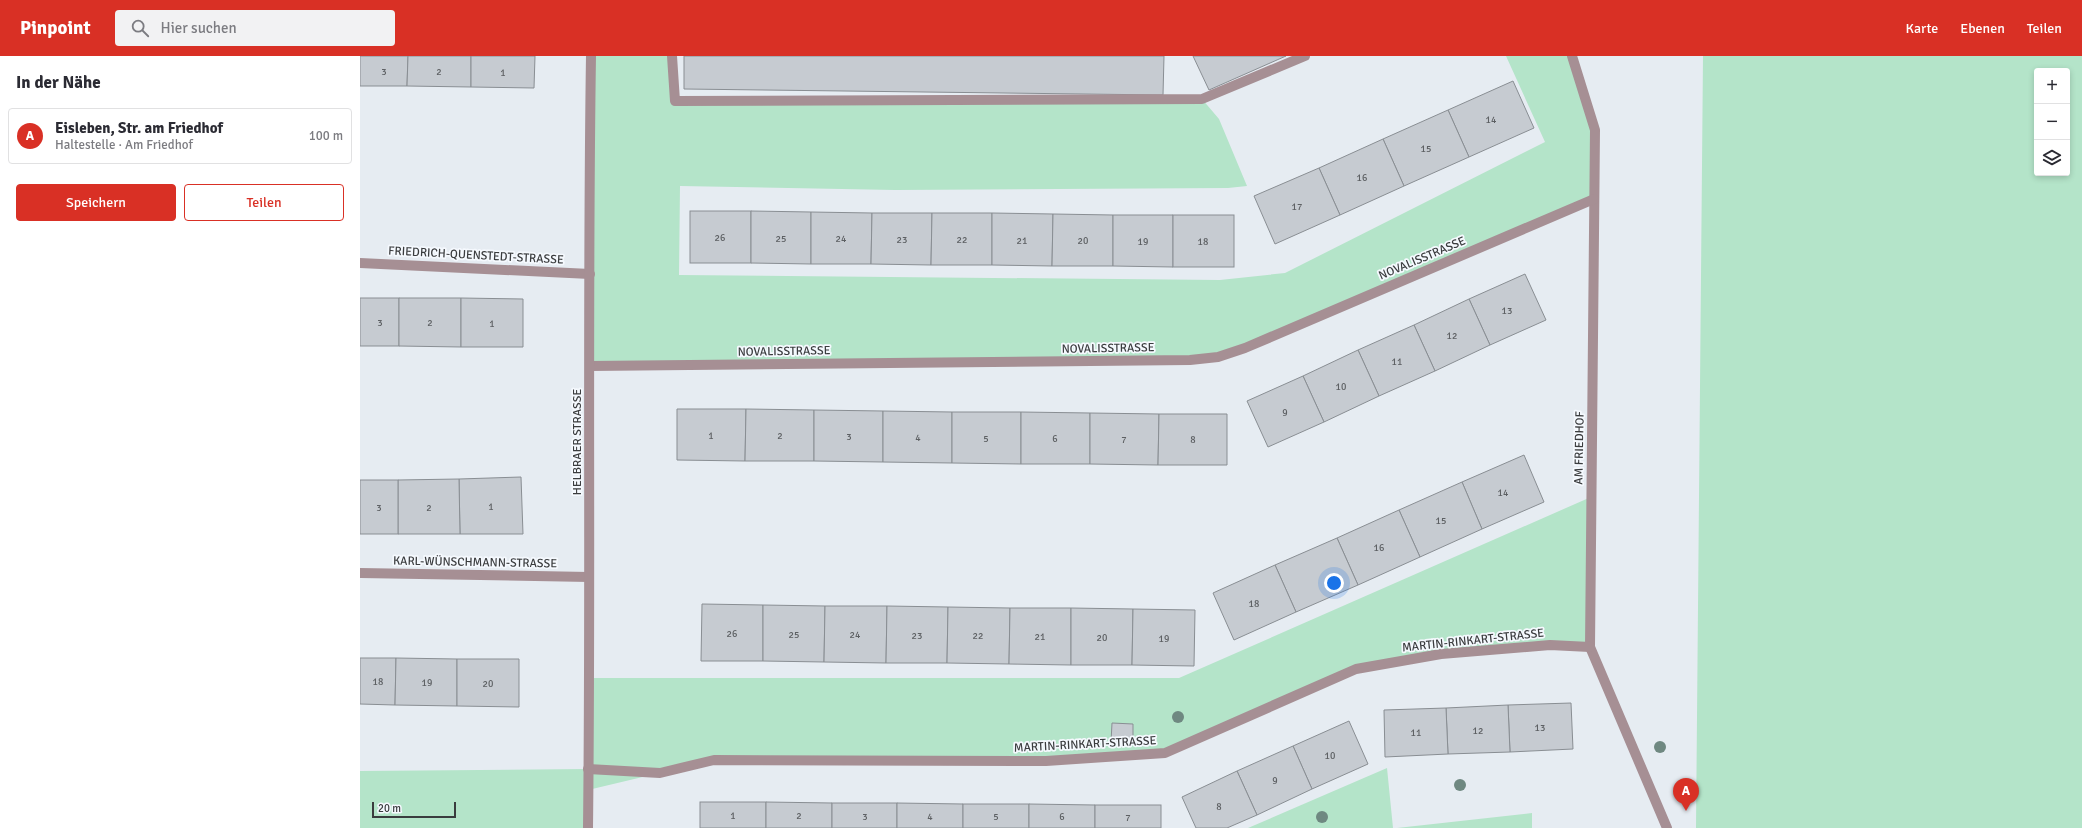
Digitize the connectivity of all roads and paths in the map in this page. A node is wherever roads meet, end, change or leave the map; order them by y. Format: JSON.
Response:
{"nodes":[{"id":1,"x":591,"y":56,"type":"edge"},
{"id":2,"x":672,"y":56,"type":"edge"},
{"id":3,"x":1305,"y":56,"type":"edge"},
{"id":4,"x":1572,"y":56,"type":"edge"},
{"id":5,"x":1594,"y":199,"type":"junction"},
{"id":6,"x":360,"y":263,"type":"edge"},
{"id":7,"x":590,"y":274,"type":"junction"},
{"id":8,"x":590,"y":366,"type":"junction"},
{"id":9,"x":360,"y":573,"type":"edge"},
{"id":10,"x":589,"y":577,"type":"junction"},
{"id":11,"x":1590,"y":647,"type":"junction"},
{"id":12,"x":588,"y":769,"type":"junction"},
{"id":13,"x":588,"y":828,"type":"edge"},
{"id":14,"x":1666,"y":828,"type":"edge"}],
"edges":[{"from":1,"to":7,"type":"street","name":"HELBRAER STRASSE"},
{"from":2,"to":3,"type":"street"},
{"from":4,"to":5,"type":"street","name":"AM FRIEDHOF"},
{"from":5,"to":8,"type":"street","name":"NOVALISSTRASSE"},
{"from":5,"to":11,"type":"street","name":"AM FRIEDHOF"},
{"from":6,"to":7,"type":"street","name":"FRIEDRICH-QUENSTEDT-STRASSE"},
{"from":7,"to":8,"type":"street","name":"HELBRAER STRASSE"},
{"from":8,"to":10,"type":"street","name":"HELBRAER STRASSE"},
{"from":9,"to":10,"type":"street","name":"KARL-WÜNSCHMANN-STRASSE"},
{"from":10,"to":12,"type":"street","name":"HELBRAER STRASSE"},
{"from":11,"to":12,"type":"street","name":"MARTIN-RINKART-STRASSE"},
{"from":11,"to":14,"type":"street","name":"AM FRIEDHOF"},
{"from":12,"to":13,"type":"street","name":"HELBRAER STRASSE"}]}
